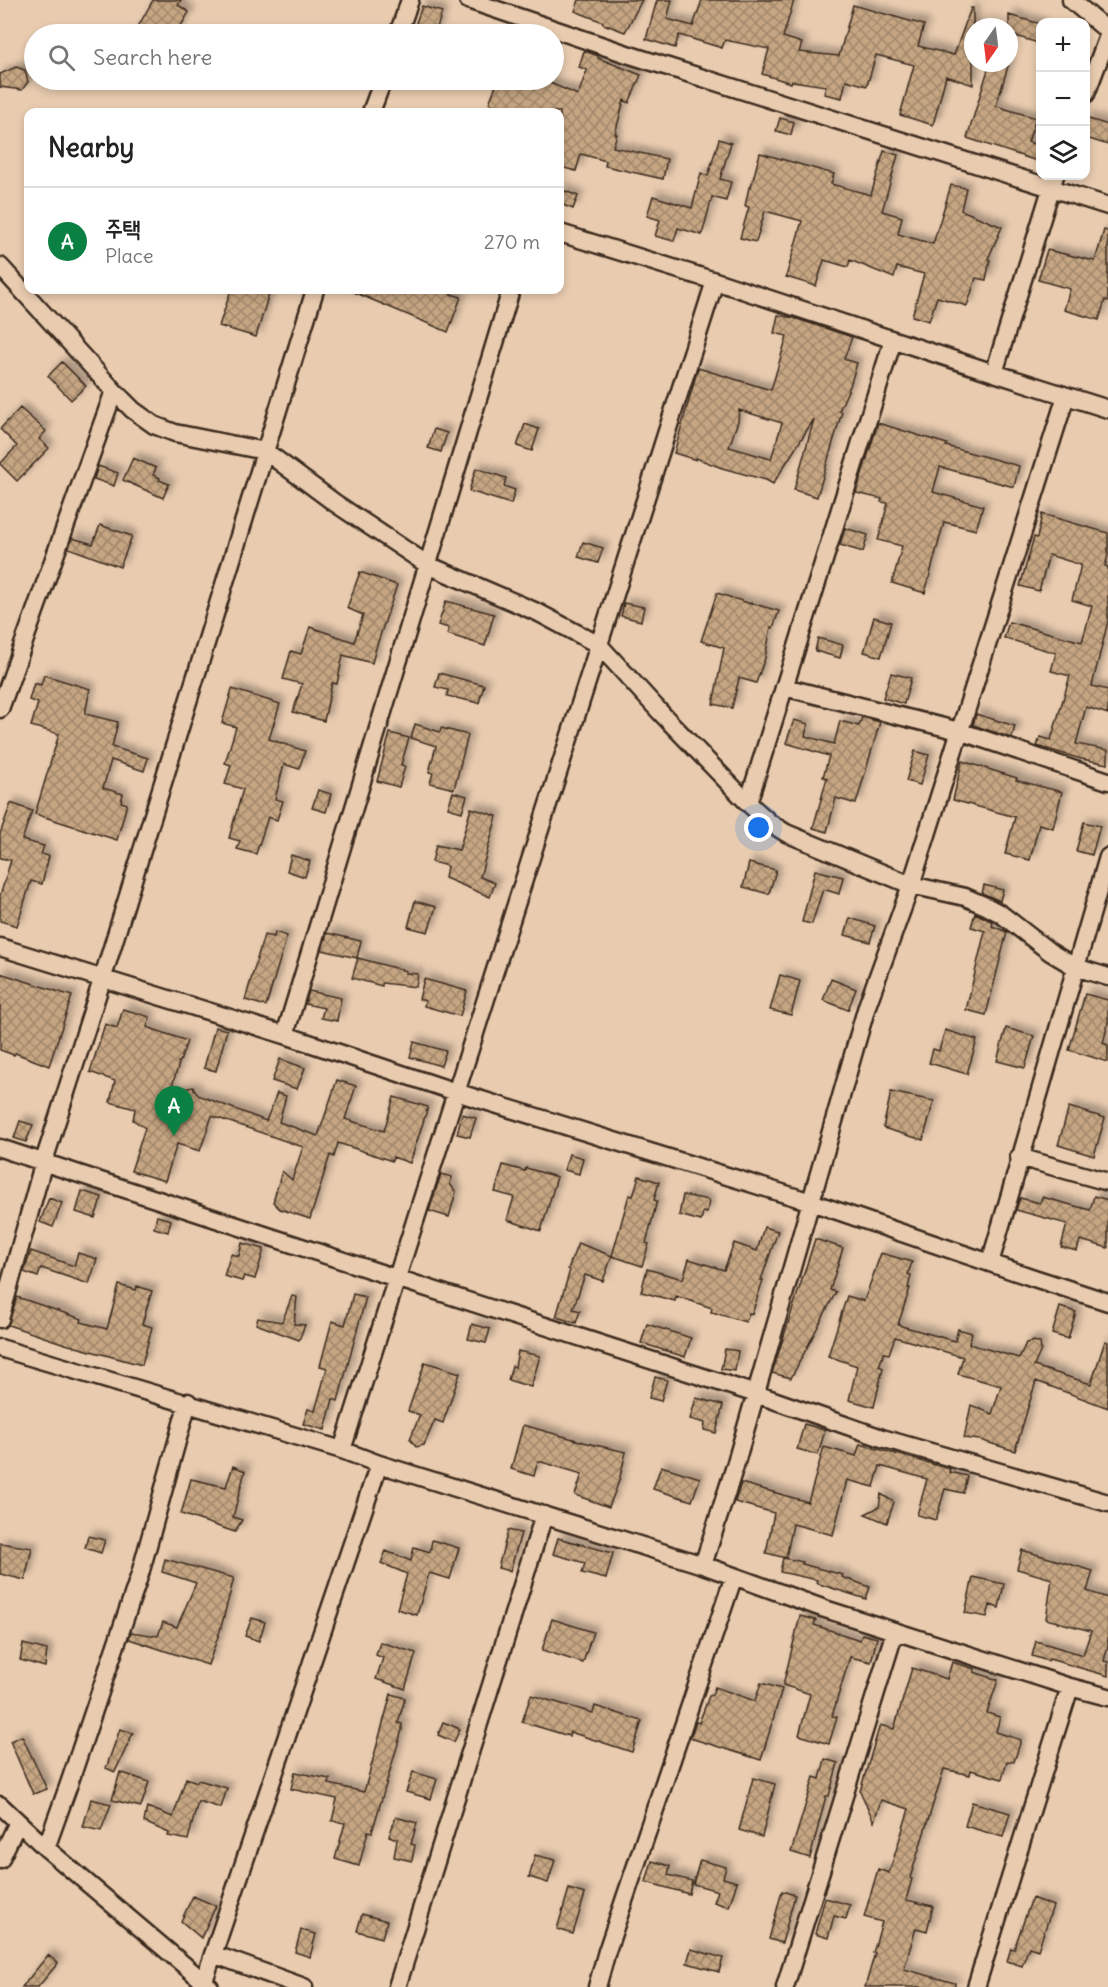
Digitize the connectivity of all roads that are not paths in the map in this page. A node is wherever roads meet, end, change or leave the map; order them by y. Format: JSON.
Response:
{"nodes":[{"id":1,"x":410,"y":0,"type":"edge"},
{"id":2,"x":468,"y":0,"type":"edge"},
{"id":3,"x":1071,"y":0,"type":"edge"},
{"id":4,"x":402,"y":24,"type":"edge"},
{"id":5,"x":539,"y":24,"type":"edge"},
{"id":6,"x":1108,"y":31,"type":"edge"},
{"id":7,"x":564,"y":33,"type":"edge"},
{"id":8,"x":1108,"y":36,"type":"edge"},
{"id":9,"x":1090,"y":83,"type":"edge"},
{"id":10,"x":379,"y":90,"type":"edge"},
{"id":11,"x":372,"y":108,"type":"edge"},
{"id":12,"x":1053,"y":182,"type":"edge"},
{"id":13,"x":1108,"y":207,"type":"edge"},
{"id":14,"x":564,"y":234,"type":"edge"},
{"id":15,"x":0,"y":266,"type":"edge"},
{"id":16,"x":716,"y":281,"type":"junction"},
{"id":17,"x":24,"y":292,"type":"edge"},
{"id":18,"x":26,"y":294,"type":"edge"},
{"id":19,"x":314,"y":294,"type":"edge"},
{"id":20,"x":510,"y":294,"type":"edge"},
{"id":21,"x":893,"y":340,"type":"junction"},
{"id":22,"x":994,"y":373,"type":"junction"},
{"id":23,"x":114,"y":391,"type":"junction"},
{"id":24,"x":1066,"y":396,"type":"junction"},
{"id":25,"x":1108,"y":409,"type":"edge"},
{"id":26,"x":265,"y":451,"type":"junction"},
{"id":27,"x":428,"y":564,"type":"junction"},
{"id":28,"x":599,"y":645,"type":"junction"},
{"id":29,"x":784,"y":687,"type":"junction"},
{"id":30,"x":0,"y":709,"type":"edge"},
{"id":31,"x":959,"y":731,"type":"junction"},
{"id":32,"x":1108,"y":781,"type":"edge"},
{"id":33,"x":748,"y":803,"type":"junction"},
{"id":34,"x":1108,"y":857,"type":"edge"},
{"id":35,"x":911,"y":885,"type":"junction"},
{"id":36,"x":0,"y":946,"type":"edge"},
{"id":37,"x":1075,"y":967,"type":"junction"},
{"id":38,"x":103,"y":977,"type":"junction"},
{"id":39,"x":1108,"y":977,"type":"edge"},
{"id":40,"x":285,"y":1035,"type":"junction"},
{"id":41,"x":456,"y":1092,"type":"junction"},
{"id":42,"x":0,"y":1148,"type":"edge"},
{"id":43,"x":1019,"y":1157,"type":"junction"},
{"id":44,"x":44,"y":1161,"type":"junction"},
{"id":45,"x":1108,"y":1182,"type":"edge"},
{"id":46,"x":811,"y":1202,"type":"junction"},
{"id":47,"x":990,"y":1263,"type":"junction"},
{"id":48,"x":396,"y":1278,"type":"junction"},
{"id":49,"x":1108,"y":1302,"type":"edge"},
{"id":50,"x":0,"y":1318,"type":"edge"},
{"id":51,"x":0,"y":1348,"type":"edge"},
{"id":52,"x":756,"y":1394,"type":"junction"},
{"id":53,"x":188,"y":1402,"type":"junction"},
{"id":54,"x":342,"y":1450,"type":"junction"},
{"id":55,"x":379,"y":1464,"type":"junction"},
{"id":56,"x":1108,"y":1503,"type":"edge"},
{"id":57,"x":544,"y":1515,"type":"junction"},
{"id":58,"x":703,"y":1565,"type":"junction"},
{"id":59,"x":734,"y":1576,"type":"junction"},
{"id":60,"x":895,"y":1631,"type":"junction"},
{"id":61,"x":1070,"y":1688,"type":"junction"},
{"id":62,"x":1108,"y":1697,"type":"edge"},
{"id":63,"x":0,"y":1805,"type":"edge"},
{"id":64,"x":18,"y":1822,"type":"junction"},
{"id":65,"x":46,"y":1848,"type":"junction"},
{"id":66,"x":0,"y":1860,"type":"edge"},
{"id":67,"x":213,"y":1954,"type":"junction"},
{"id":68,"x":206,"y":1985,"type":"edge"},
{"id":69,"x":304,"y":1987,"type":"edge"},
{"id":70,"x":397,"y":1987,"type":"edge"},
{"id":71,"x":597,"y":1987,"type":"edge"},
{"id":72,"x":785,"y":1987,"type":"edge"},
{"id":73,"x":976,"y":1987,"type":"edge"}],
"edges":[{"from":1,"to":4,"type":"street"},
{"from":2,"to":5,"type":"street"},
{"from":3,"to":6,"type":"street"},
{"from":7,"to":12,"type":"street"},
{"from":8,"to":9,"type":"street"},
{"from":10,"to":11,"type":"street"},
{"from":12,"to":13,"type":"street"},
{"from":12,"to":22,"type":"street"},
{"from":14,"to":16,"type":"street"},
{"from":15,"to":17,"type":"street"},
{"from":16,"to":21,"type":"street"},
{"from":16,"to":28,"type":"street"},
{"from":18,"to":23,"type":"street"},
{"from":19,"to":26,"type":"street"},
{"from":20,"to":27,"type":"street"},
{"from":21,"to":22,"type":"street"},
{"from":21,"to":29,"type":"street"},
{"from":22,"to":24,"type":"street"},
{"from":23,"to":26,"type":"street"},
{"from":23,"to":30,"type":"street"},
{"from":24,"to":25,"type":"street"},
{"from":24,"to":31,"type":"street"},
{"from":26,"to":27,"type":"street"},
{"from":26,"to":38,"type":"street"},
{"from":27,"to":28,"type":"street"},
{"from":27,"to":40,"type":"street"},
{"from":28,"to":33,"type":"street"},
{"from":28,"to":41,"type":"street"},
{"from":29,"to":31,"type":"street"},
{"from":29,"to":33,"type":"street"},
{"from":31,"to":32,"type":"street"},
{"from":31,"to":35,"type":"street"},
{"from":33,"to":35,"type":"street"},
{"from":34,"to":37,"type":"street"},
{"from":35,"to":37,"type":"street"},
{"from":35,"to":46,"type":"street"},
{"from":36,"to":38,"type":"street"},
{"from":37,"to":39,"type":"street"},
{"from":37,"to":43,"type":"street"},
{"from":38,"to":40,"type":"street"},
{"from":38,"to":44,"type":"street"},
{"from":40,"to":41,"type":"street"},
{"from":41,"to":46,"type":"street"},
{"from":41,"to":48,"type":"street"},
{"from":42,"to":44,"type":"street"},
{"from":43,"to":45,"type":"street"},
{"from":43,"to":47,"type":"street"},
{"from":44,"to":48,"type":"street"},
{"from":44,"to":50,"type":"street"},
{"from":46,"to":47,"type":"street"},
{"from":46,"to":52,"type":"street"},
{"from":47,"to":49,"type":"street"},
{"from":48,"to":52,"type":"street"},
{"from":48,"to":54,"type":"street"},
{"from":51,"to":53,"type":"street"},
{"from":52,"to":56,"type":"street"},
{"from":52,"to":58,"type":"street"},
{"from":53,"to":54,"type":"street"},
{"from":53,"to":65,"type":"street"},
{"from":54,"to":55,"type":"street"},
{"from":55,"to":57,"type":"street"},
{"from":55,"to":67,"type":"street"},
{"from":57,"to":58,"type":"street"},
{"from":57,"to":70,"type":"street"},
{"from":58,"to":59,"type":"street"},
{"from":59,"to":60,"type":"street"},
{"from":59,"to":71,"type":"street"},
{"from":60,"to":61,"type":"street"},
{"from":60,"to":72,"type":"street"},
{"from":61,"to":62,"type":"street"},
{"from":61,"to":73,"type":"street"},
{"from":63,"to":64,"type":"street"},
{"from":64,"to":65,"type":"street"},
{"from":64,"to":66,"type":"street"},
{"from":65,"to":68,"type":"street"},
{"from":67,"to":68,"type":"street"},
{"from":67,"to":69,"type":"street"}]}
